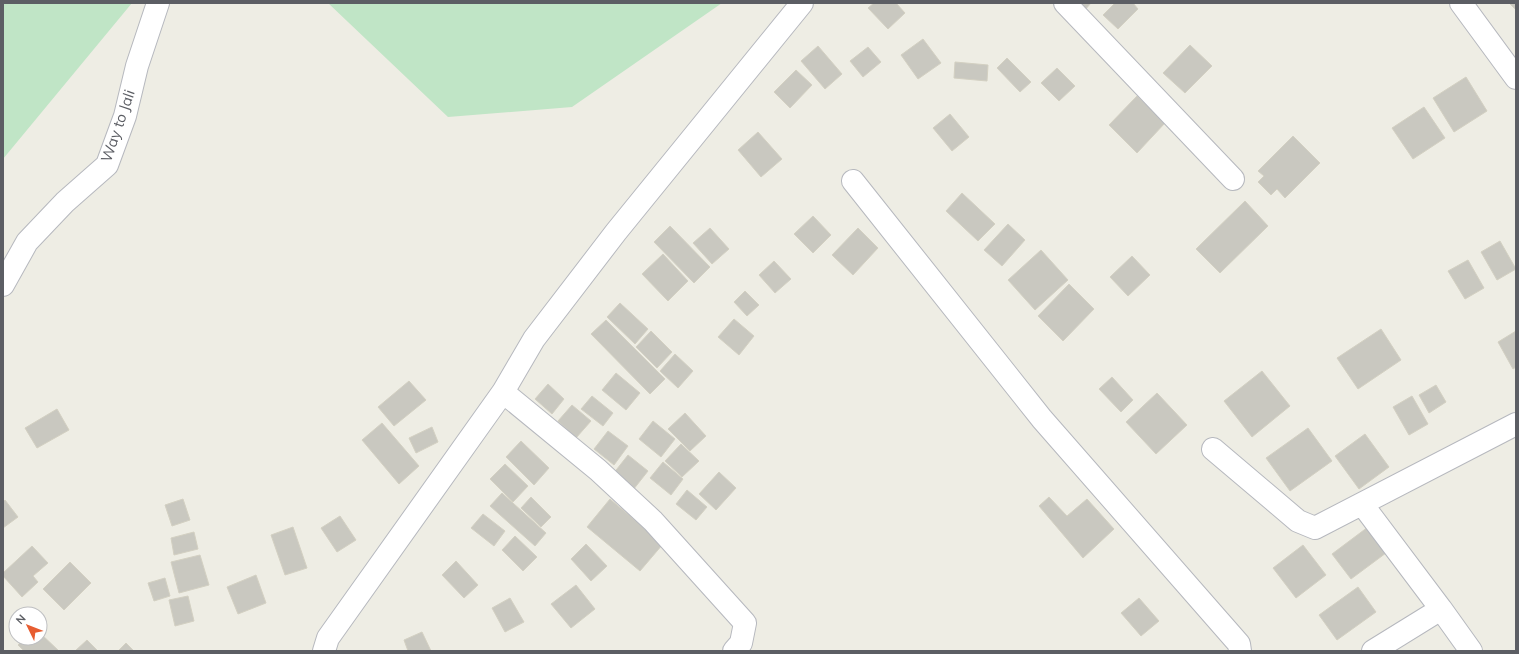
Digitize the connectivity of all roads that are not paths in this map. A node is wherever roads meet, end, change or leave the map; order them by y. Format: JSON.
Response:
{"nodes":[{"id":1,"x":158,"y":3,"type":"edge"},
{"id":2,"x":802,"y":3,"type":"edge"},
{"id":3,"x":1065,"y":3,"type":"edge"},
{"id":4,"x":1461,"y":3,"type":"edge"},
{"id":5,"x":1516,"y":78,"type":"edge"},
{"id":6,"x":1233,"y":179,"type":"dead end"},
{"id":7,"x":853,"y":181,"type":"dead end"},
{"id":8,"x":3,"y":285,"type":"edge"},
{"id":9,"x":503,"y":392,"type":"junction"},
{"id":10,"x":1516,"y":424,"type":"edge"},
{"id":11,"x":1213,"y":449,"type":"dead end"},
{"id":12,"x":1362,"y":504,"type":"junction"},
{"id":13,"x":1442,"y":609,"type":"junction"},
{"id":14,"x":324,"y":651,"type":"edge"},
{"id":15,"x":734,"y":651,"type":"edge"},
{"id":16,"x":1240,"y":651,"type":"edge"},
{"id":17,"x":1373,"y":651,"type":"edge"},
{"id":18,"x":1471,"y":651,"type":"edge"}],
"edges":[{"from":1,"to":8,"type":"street","name":"Way to Jali"},
{"from":2,"to":9,"type":"street"},
{"from":3,"to":6,"type":"street"},
{"from":4,"to":5,"type":"street"},
{"from":7,"to":16,"type":"street"},
{"from":9,"to":14,"type":"street"},
{"from":9,"to":15,"type":"street"},
{"from":10,"to":12,"type":"street"},
{"from":11,"to":12,"type":"street"},
{"from":12,"to":13,"type":"street"},
{"from":13,"to":17,"type":"street"},
{"from":13,"to":18,"type":"street"}]}
